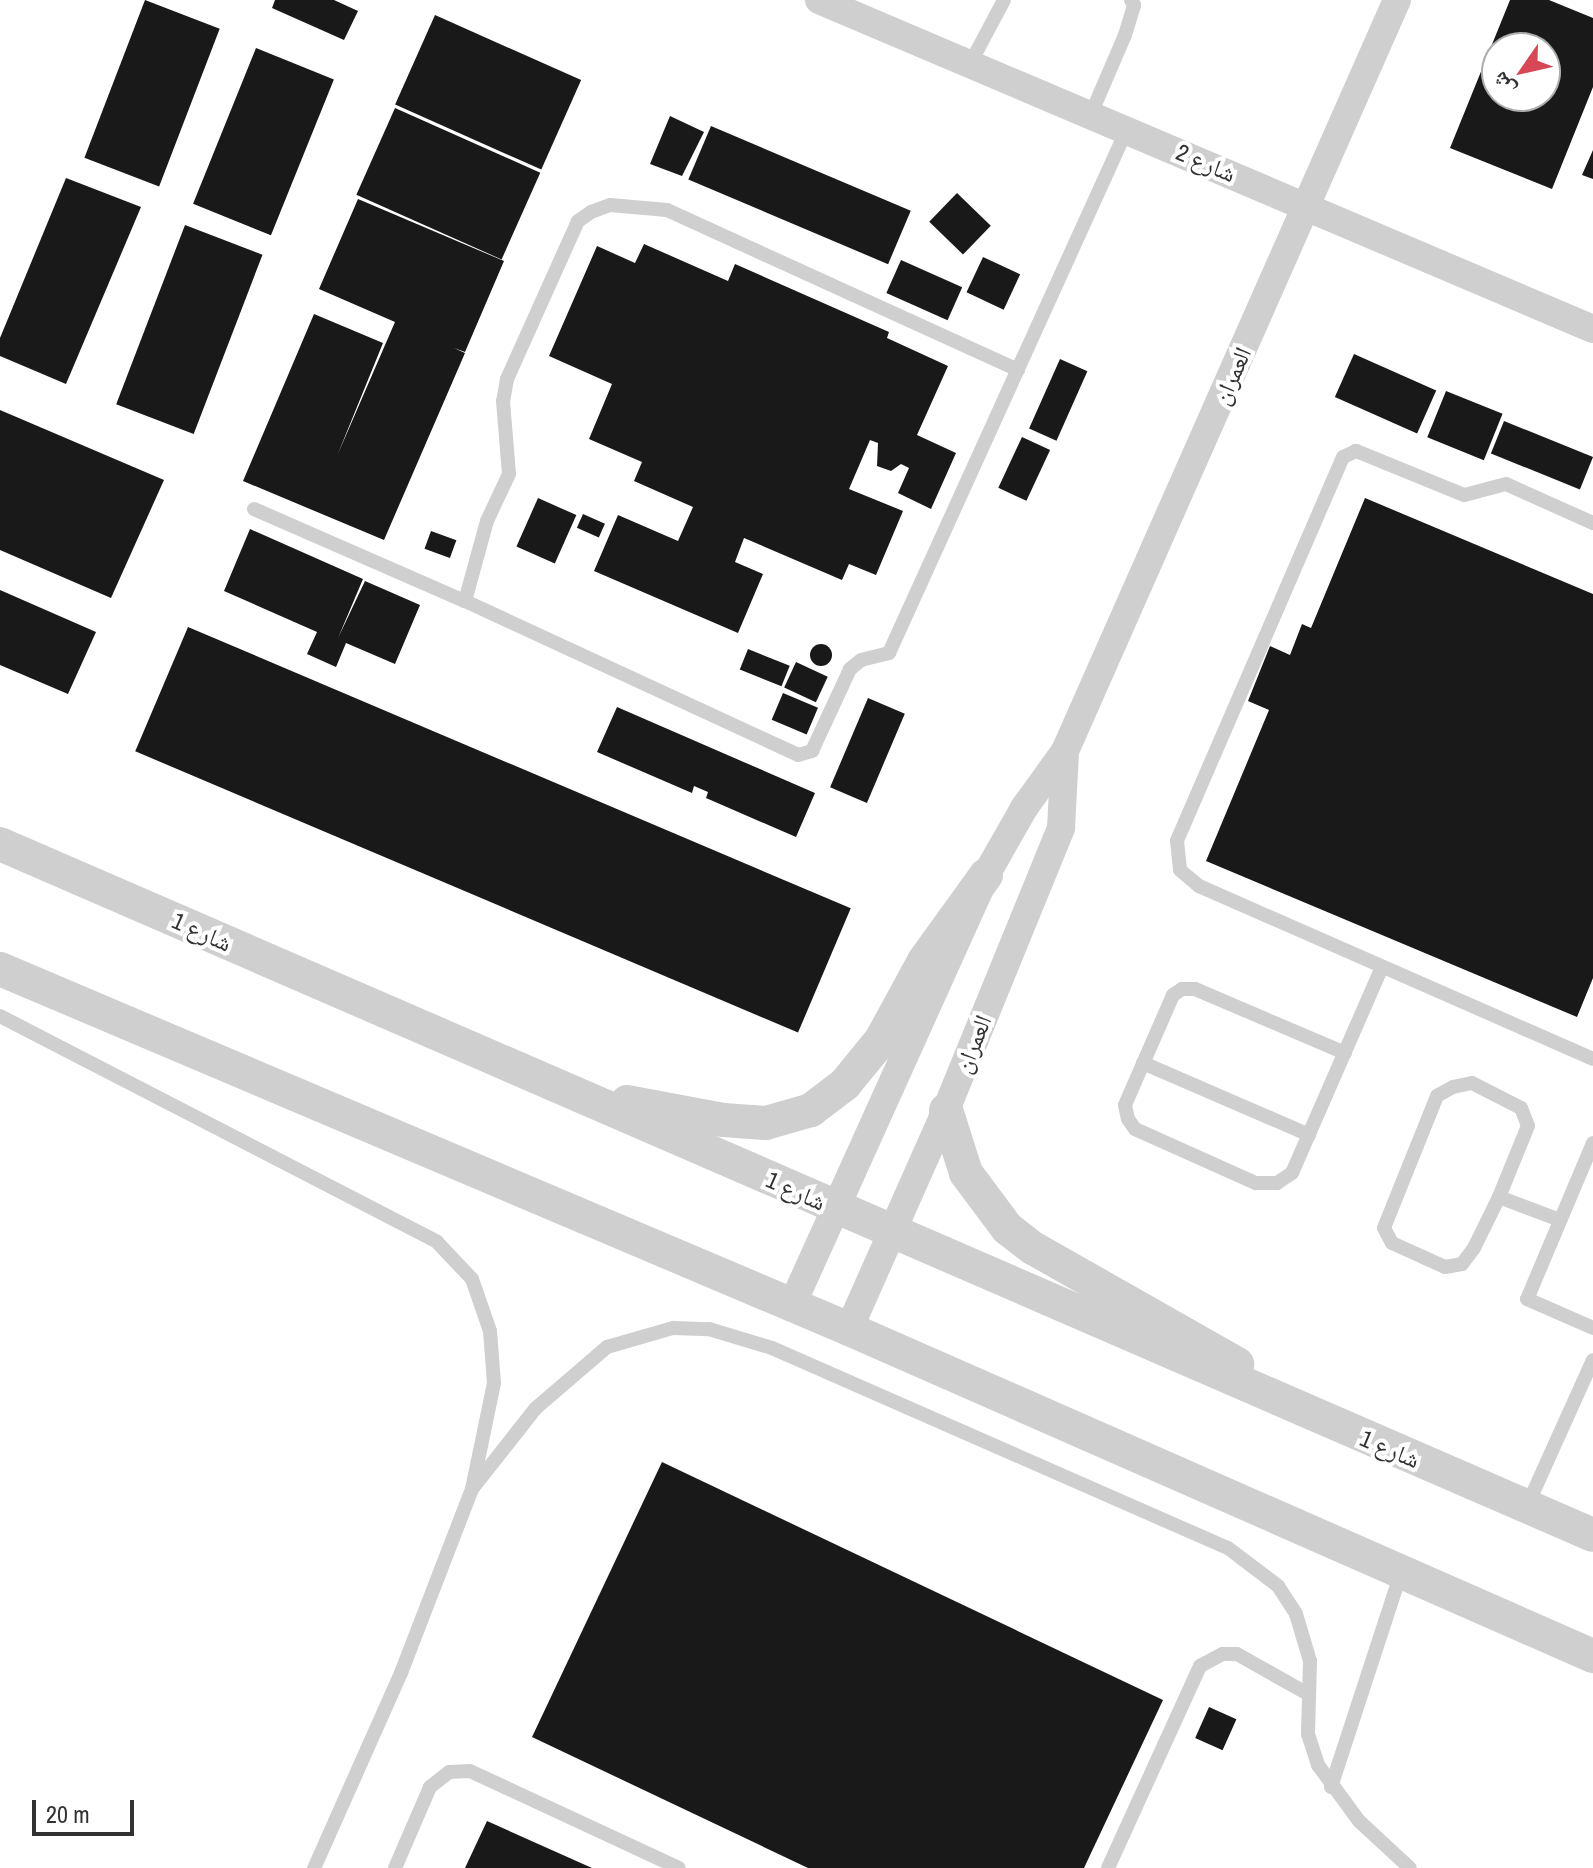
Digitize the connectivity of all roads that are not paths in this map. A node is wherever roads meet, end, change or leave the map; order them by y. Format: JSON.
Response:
{"nodes":[{"id":1,"x":819,"y":0,"type":"edge"},
{"id":2,"x":1004,"y":0,"type":"edge"},
{"id":3,"x":1131,"y":0,"type":"edge"},
{"id":4,"x":1397,"y":0,"type":"edge"},
{"id":5,"x":970,"y":64,"type":"junction"},
{"id":6,"x":1091,"y":114,"type":"junction"},
{"id":7,"x":1127,"y":129,"type":"junction"},
{"id":8,"x":1308,"y":207,"type":"junction"},
{"id":9,"x":1593,"y":329,"type":"edge"},
{"id":10,"x":1018,"y":370,"type":"junction"},
{"id":11,"x":254,"y":509,"type":"dead end"},
{"id":12,"x":1593,"y":523,"type":"edge"},
{"id":13,"x":465,"y":601,"type":"junction"},
{"id":14,"x":1065,"y":751,"type":"junction"},
{"id":15,"x":0,"y":844,"type":"edge"},
{"id":16,"x":986,"y":875,"type":"junction"},
{"id":17,"x":1382,"y":967,"type":"junction"},
{"id":18,"x":0,"y":969,"type":"edge"},
{"id":19,"x":0,"y":1016,"type":"edge"},
{"id":20,"x":1345,"y":1053,"type":"junction"},
{"id":21,"x":1593,"y":1059,"type":"edge"},
{"id":22,"x":1143,"y":1063,"type":"junction"},
{"id":23,"x":562,"y":1089,"type":"junction"},
{"id":24,"x":946,"y":1110,"type":"junction"},
{"id":25,"x":1309,"y":1135,"type":"junction"},
{"id":26,"x":1593,"y":1143,"type":"edge"},
{"id":27,"x":1499,"y":1197,"type":"junction"},
{"id":28,"x":837,"y":1210,"type":"junction"},
{"id":29,"x":1560,"y":1220,"type":"junction"},
{"id":30,"x":892,"y":1232,"type":"junction"},
{"id":31,"x":792,"y":1305,"type":"junction"},
{"id":32,"x":1593,"y":1328,"type":"edge"},
{"id":33,"x":849,"y":1329,"type":"junction"},
{"id":34,"x":1593,"y":1360,"type":"edge"},
{"id":35,"x":1331,"y":1425,"type":"junction"},
{"id":36,"x":472,"y":1489,"type":"junction"},
{"id":37,"x":1527,"y":1507,"type":"junction"},
{"id":38,"x":1593,"y":1535,"type":"edge"},
{"id":39,"x":1401,"y":1573,"type":"junction"},
{"id":40,"x":1593,"y":1656,"type":"edge"},
{"id":41,"x":1308,"y":1694,"type":"junction"},
{"id":42,"x":1331,"y":1787,"type":"junction"},
{"id":43,"x":314,"y":1868,"type":"edge"},
{"id":44,"x":395,"y":1868,"type":"edge"},
{"id":45,"x":679,"y":1868,"type":"edge"},
{"id":46,"x":1108,"y":1868,"type":"edge"},
{"id":47,"x":1410,"y":1868,"type":"edge"}],
"edges":[{"from":1,"to":5,"type":"street","name":"شارع 2"},
{"from":2,"to":5,"type":"lane"},
{"from":3,"to":6,"type":"lane"},
{"from":4,"to":8,"type":"street","name":"العمران"},
{"from":5,"to":6,"type":"street","name":"شارع 2"},
{"from":6,"to":7,"type":"street","name":"شارع 2"},
{"from":7,"to":8,"type":"street","name":"شارع 2"},
{"from":7,"to":10,"type":"lane"},
{"from":8,"to":9,"type":"street","name":"شارع 2"},
{"from":8,"to":14,"type":"street","name":"العمران"},
{"from":10,"to":13,"type":"lane"},
{"from":10,"to":13,"type":"lane"},
{"from":11,"to":13,"type":"lane"},
{"from":12,"to":17,"type":"lane"},
{"from":14,"to":16,"type":"street","name":"العمران"},
{"from":14,"to":24,"type":"street","name":"العمران"},
{"from":15,"to":23,"type":"street","name":"شارع 1"},
{"from":16,"to":23,"type":"street"},
{"from":16,"to":28,"type":"street","name":"العمران"},
{"from":17,"to":20,"type":"lane"},
{"from":17,"to":21,"type":"lane"},
{"from":18,"to":31,"type":"street"},
{"from":19,"to":36,"type":"lane"},
{"from":20,"to":22,"type":"lane"},
{"from":20,"to":25,"type":"lane"},
{"from":22,"to":25,"type":"lane"},
{"from":22,"to":25,"type":"lane"},
{"from":23,"to":28,"type":"street","name":"شارع 1"},
{"from":24,"to":30,"type":"street","name":"العمران"},
{"from":24,"to":35,"type":"street"},
{"from":26,"to":29,"type":"lane"},
{"from":27,"to":27,"type":"lane"},
{"from":27,"to":29,"type":"lane"},
{"from":28,"to":30,"type":"street","name":"شارع 1"},
{"from":28,"to":31,"type":"street","name":"العمران"},
{"from":29,"to":32,"type":"lane"},
{"from":30,"to":33,"type":"street","name":"العمران"},
{"from":30,"to":35,"type":"street","name":"شارع 1"},
{"from":31,"to":33,"type":"street"},
{"from":33,"to":39,"type":"street"},
{"from":34,"to":37,"type":"lane"},
{"from":35,"to":37,"type":"street","name":"شارع 1"},
{"from":36,"to":41,"type":"lane"},
{"from":36,"to":43,"type":"lane"},
{"from":37,"to":38,"type":"street","name":"شارع 1"},
{"from":39,"to":40,"type":"street"},
{"from":39,"to":42,"type":"lane"},
{"from":41,"to":42,"type":"lane"},
{"from":41,"to":46,"type":"lane"},
{"from":42,"to":47,"type":"lane"},
{"from":44,"to":45,"type":"lane"}]}
